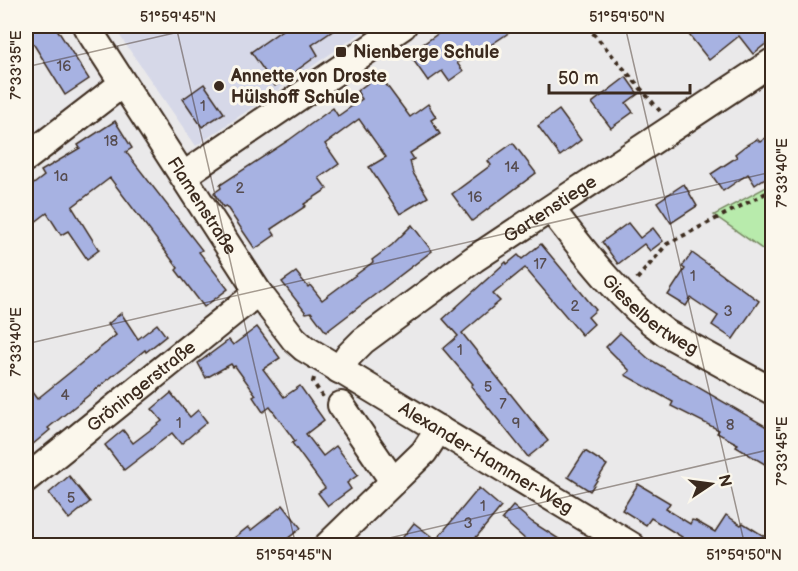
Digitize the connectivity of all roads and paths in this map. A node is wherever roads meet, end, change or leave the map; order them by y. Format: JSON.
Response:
{"nodes":[{"id":1,"x":86,"y":26,"type":"edge"},
{"id":2,"x":403,"y":26,"type":"edge"},
{"id":3,"x":587,"y":26,"type":"edge"},
{"id":4,"x":772,"y":62,"type":"edge"},
{"id":5,"x":122,"y":84,"type":"junction"},
{"id":6,"x":675,"y":127,"type":"junction"},
{"id":7,"x":26,"y":158,"type":"edge"},
{"id":8,"x":184,"y":175,"type":"junction"},
{"id":9,"x":772,"y":190,"type":"edge"},
{"id":10,"x":551,"y":209,"type":"junction"},
{"id":11,"x":258,"y":292,"type":"junction"},
{"id":12,"x":624,"y":296,"type":"junction"},
{"id":13,"x":339,"y":370,"type":"junction"},
{"id":14,"x":772,"y":391,"type":"edge"},
{"id":15,"x":341,"y":405,"type":"dead end"},
{"id":16,"x":439,"y":429,"type":"junction"},
{"id":17,"x":26,"y":479,"type":"edge"},
{"id":18,"x":393,"y":481,"type":"junction"},
{"id":19,"x":332,"y":544,"type":"edge"},
{"id":20,"x":632,"y":546,"type":"edge"}],
"edges":[{"from":1,"to":5,"type":"street","name":"Flamenstraße"},
{"from":2,"to":8,"type":"street"},
{"from":3,"to":6,"type":"path"},
{"from":4,"to":6,"type":"street","name":"Gartenstiege"},
{"from":5,"to":7,"type":"street"},
{"from":5,"to":8,"type":"street","name":"Flamenstraße"},
{"from":6,"to":10,"type":"street","name":"Gartenstiege"},
{"from":8,"to":11,"type":"street","name":"Flamenstraße"},
{"from":9,"to":12,"type":"path"},
{"from":10,"to":12,"type":"street","name":"Gieselbertweg"},
{"from":10,"to":13,"type":"street","name":"Gartenstiege"},
{"from":11,"to":13,"type":"street","name":"Flamenstraße"},
{"from":11,"to":17,"type":"street","name":"Gröningerstraße"},
{"from":12,"to":14,"type":"street","name":"Gieselbertweg"},
{"from":13,"to":16,"type":"street","name":"Alexander-Hammer-Weg"},
{"from":15,"to":18,"type":"street"},
{"from":16,"to":18,"type":"street"},
{"from":16,"to":20,"type":"street","name":"Alexander-Hammer-Weg"},
{"from":18,"to":19,"type":"street"}]}
